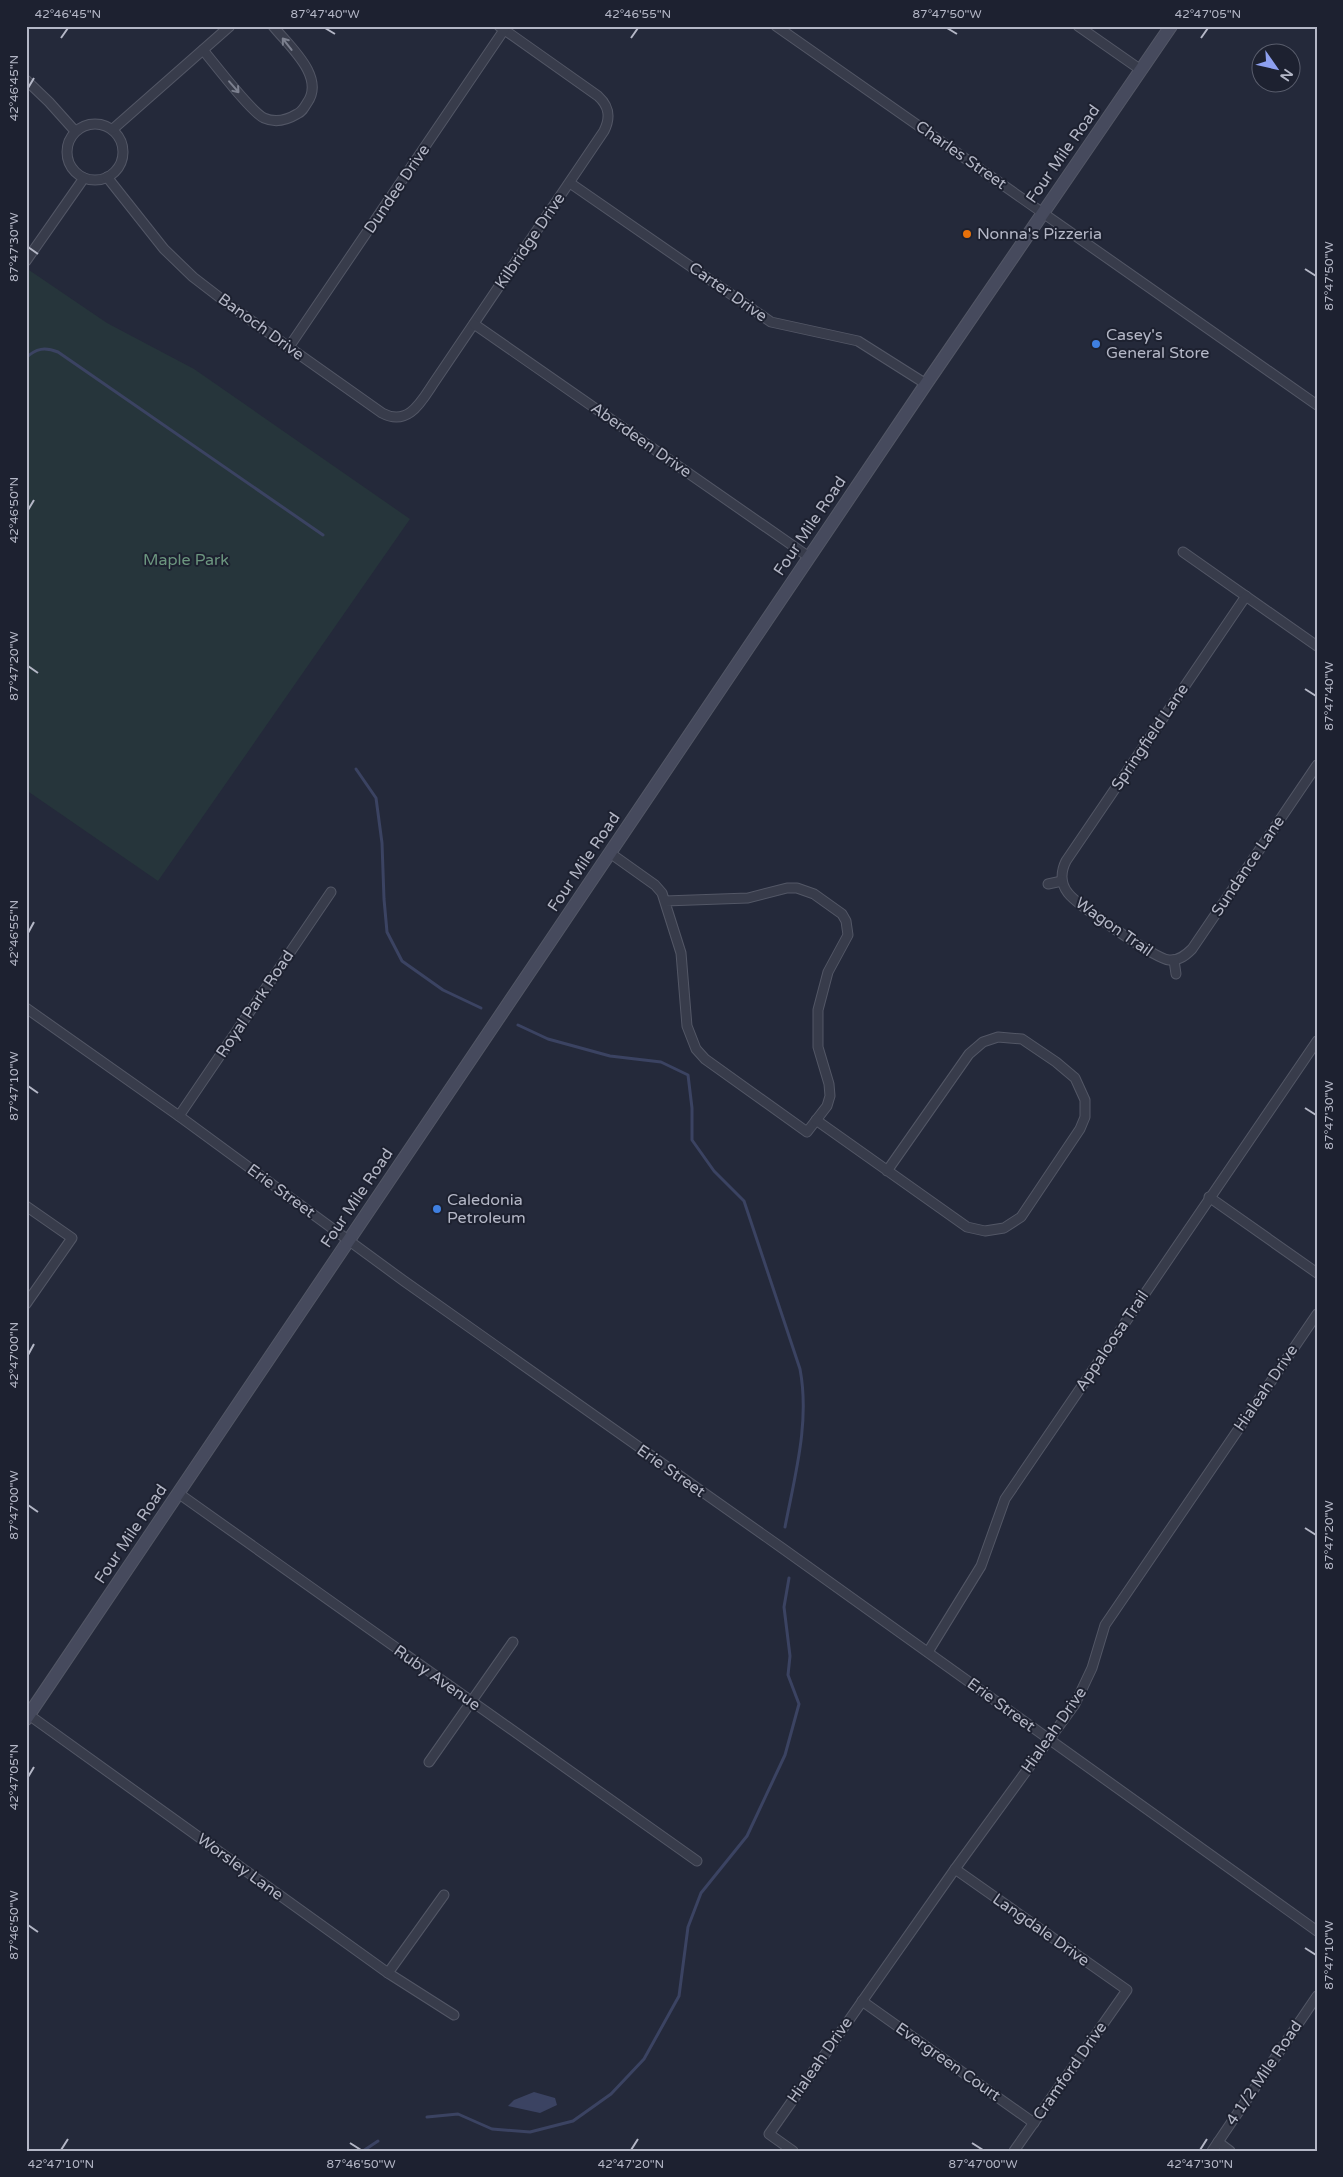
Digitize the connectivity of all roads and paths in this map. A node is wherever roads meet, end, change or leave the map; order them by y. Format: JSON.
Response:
{"nodes":[{"id":1,"x":229,"y":26,"type":"edge"},
{"id":2,"x":273,"y":26,"type":"edge"},
{"id":3,"x":776,"y":26,"type":"edge"},
{"id":4,"x":1078,"y":26,"type":"edge"},
{"id":5,"x":1171,"y":26,"type":"edge"},
{"id":6,"x":502,"y":28,"type":"edge"},
{"id":7,"x":203,"y":50,"type":"junction"},
{"id":8,"x":1141,"y":70,"type":"junction"},
{"id":9,"x":26,"y":80,"type":"edge"},
{"id":10,"x":112,"y":129,"type":"junction"},
{"id":11,"x":75,"y":131,"type":"junction"},
{"id":12,"x":107,"y":177,"type":"junction"},
{"id":13,"x":84,"y":178,"type":"junction"},
{"id":14,"x":570,"y":182,"type":"junction"},
{"id":15,"x":1043,"y":212,"type":"junction"},
{"id":16,"x":27,"y":258,"type":"edge"},
{"id":17,"x":474,"y":324,"type":"junction"},
{"id":18,"x":289,"y":347,"type":"junction"},
{"id":19,"x":433,"y":384,"type":"joint"},
{"id":20,"x":926,"y":384,"type":"junction"},
{"id":21,"x":1317,"y":406,"type":"edge"},
{"id":22,"x":1182,"y":552,"type":"dead end"},
{"id":23,"x":809,"y":557,"type":"junction"},
{"id":24,"x":1246,"y":596,"type":"junction"},
{"id":25,"x":1317,"y":646,"type":"edge"},
{"id":26,"x":1317,"y":765,"type":"edge"},
{"id":27,"x":610,"y":853,"type":"junction"},
{"id":28,"x":1062,"y":881,"type":"junction"},
{"id":29,"x":1048,"y":884,"type":"dead end"},
{"id":30,"x":331,"y":892,"type":"dead end"},
{"id":31,"x":665,"y":901,"type":"junction"},
{"id":32,"x":1174,"y":960,"type":"junction"},
{"id":33,"x":1176,"y":974,"type":"dead end"},
{"id":34,"x":26,"y":1008,"type":"edge"},
{"id":35,"x":1317,"y":1041,"type":"edge"},
{"id":36,"x":179,"y":1116,"type":"junction"},
{"id":37,"x":816,"y":1120,"type":"junction"},
{"id":38,"x":888,"y":1171,"type":"junction"},
{"id":39,"x":1210,"y":1198,"type":"junction"},
{"id":40,"x":26,"y":1206,"type":"edge"},
{"id":41,"x":348,"y":1240,"type":"junction"},
{"id":42,"x":1317,"y":1273,"type":"edge"},
{"id":43,"x":26,"y":1304,"type":"edge"},
{"id":44,"x":1317,"y":1314,"type":"edge"},
{"id":45,"x":178,"y":1493,"type":"junction"},
{"id":46,"x":513,"y":1642,"type":"dead end"},
{"id":47,"x":928,"y":1652,"type":"junction"},
{"id":48,"x":471,"y":1701,"type":"junction"},
{"id":49,"x":28,"y":1717,"type":"edge"},
{"id":50,"x":1049,"y":1740,"type":"junction"},
{"id":51,"x":429,"y":1762,"type":"dead end"},
{"id":52,"x":698,"y":1861,"type":"dead end"},
{"id":53,"x":955,"y":1869,"type":"junction"},
{"id":54,"x":444,"y":1895,"type":"dead end"},
{"id":55,"x":1317,"y":1931,"type":"edge"},
{"id":56,"x":388,"y":1973,"type":"junction"},
{"id":57,"x":1127,"y":1990,"type":"joint"},
{"id":58,"x":1317,"y":1996,"type":"edge"},
{"id":59,"x":862,"y":2001,"type":"junction"},
{"id":60,"x":454,"y":2015,"type":"dead end"},
{"id":61,"x":1034,"y":2122,"type":"junction"},
{"id":62,"x":1218,"y":2142,"type":"junction"},
{"id":63,"x":793,"y":2151,"type":"edge"},
{"id":64,"x":1014,"y":2151,"type":"edge"},
{"id":65,"x":1212,"y":2151,"type":"edge"},
{"id":66,"x":1230,"y":2151,"type":"edge"}],
"edges":[{"from":1,"to":7,"type":"street"},
{"from":7,"to":2,"type":"street","one_way":true},
{"from":3,"to":15,"type":"street","name":"Charles Street"},
{"from":4,"to":8,"type":"street"},
{"from":5,"to":8,"type":"main road","name":"Four Mile Road"},
{"from":6,"to":14,"type":"street","name":"Kilbridge Drive"},
{"from":6,"to":18,"type":"street","name":"Dundee Drive"},
{"from":7,"to":10,"type":"street"},
{"from":8,"to":15,"type":"main road","name":"Four Mile Road"},
{"from":9,"to":11,"type":"street"},
{"from":10,"to":11,"type":"street"},
{"from":10,"to":12,"type":"street"},
{"from":11,"to":13,"type":"street"},
{"from":12,"to":13,"type":"street"},
{"from":12,"to":18,"type":"street","name":"Banoch Drive"},
{"from":13,"to":16,"type":"street"},
{"from":14,"to":17,"type":"street","name":"Kilbridge Drive"},
{"from":14,"to":20,"type":"street","name":"Carter Drive"},
{"from":15,"to":20,"type":"main road","name":"Four Mile Road"},
{"from":15,"to":21,"type":"street","name":"Charles Street"},
{"from":17,"to":19,"type":"street","name":"Kilbridge Drive"},
{"from":17,"to":23,"type":"street","name":"Aberdeen Drive"},
{"from":18,"to":19,"type":"street","name":"Banoch Drive"},
{"from":20,"to":23,"type":"main road","name":"Four Mile Road"},
{"from":22,"to":24,"type":"street"},
{"from":23,"to":27,"type":"main road","name":"Four Mile Road"},
{"from":24,"to":25,"type":"street"},
{"from":24,"to":28,"type":"street","name":"Springfield Lane"},
{"from":26,"to":32,"type":"street","name":"Sundance Lane"},
{"from":27,"to":31,"type":"street"},
{"from":27,"to":41,"type":"main road","name":"Four Mile Road"},
{"from":28,"to":29,"type":"street"},
{"from":28,"to":32,"type":"street","name":"Wagon Trail"},
{"from":30,"to":36,"type":"street","name":"Royal Park Road"},
{"from":31,"to":37,"type":"street"},
{"from":31,"to":37,"type":"street"},
{"from":32,"to":33,"type":"street"},
{"from":34,"to":36,"type":"street","name":"Erie Street"},
{"from":35,"to":39,"type":"street","name":"Appaloosa Trail"},
{"from":36,"to":41,"type":"street","name":"Erie Street"},
{"from":37,"to":38,"type":"street"},
{"from":38,"to":38,"type":"street"},
{"from":39,"to":42,"type":"street"},
{"from":39,"to":47,"type":"street","name":"Appaloosa Trail"},
{"from":40,"to":43,"type":"street"},
{"from":41,"to":45,"type":"main road","name":"Four Mile Road"},
{"from":41,"to":47,"type":"street","name":"Erie Street"},
{"from":44,"to":50,"type":"street","name":"Hialeah Drive"},
{"from":45,"to":48,"type":"street","name":"Ruby Avenue"},
{"from":45,"to":49,"type":"main road","name":"Four Mile Road"},
{"from":46,"to":48,"type":"street"},
{"from":47,"to":50,"type":"street","name":"Erie Street"},
{"from":48,"to":51,"type":"street"},
{"from":48,"to":52,"type":"street","name":"Ruby Avenue"},
{"from":49,"to":56,"type":"street","name":"Worsley Lane"},
{"from":50,"to":53,"type":"street","name":"Hialeah Drive"},
{"from":50,"to":55,"type":"street","name":"Erie Street"},
{"from":53,"to":57,"type":"street","name":"Langdale Drive"},
{"from":53,"to":59,"type":"street","name":"Hialeah Drive"},
{"from":54,"to":56,"type":"street"},
{"from":56,"to":60,"type":"street","name":"Worsley Lane"},
{"from":57,"to":61,"type":"street","name":"Cramford Drive"},
{"from":58,"to":62,"type":"street","name":"4 1/2 Mile Road"},
{"from":59,"to":61,"type":"street","name":"Evergreen Court"},
{"from":59,"to":63,"type":"street","name":"Hialeah Drive"},
{"from":61,"to":64,"type":"street","name":"Cramford Drive"},
{"from":62,"to":65,"type":"street","name":"4 1/2 Mile Road"},
{"from":62,"to":66,"type":"street"}]}
